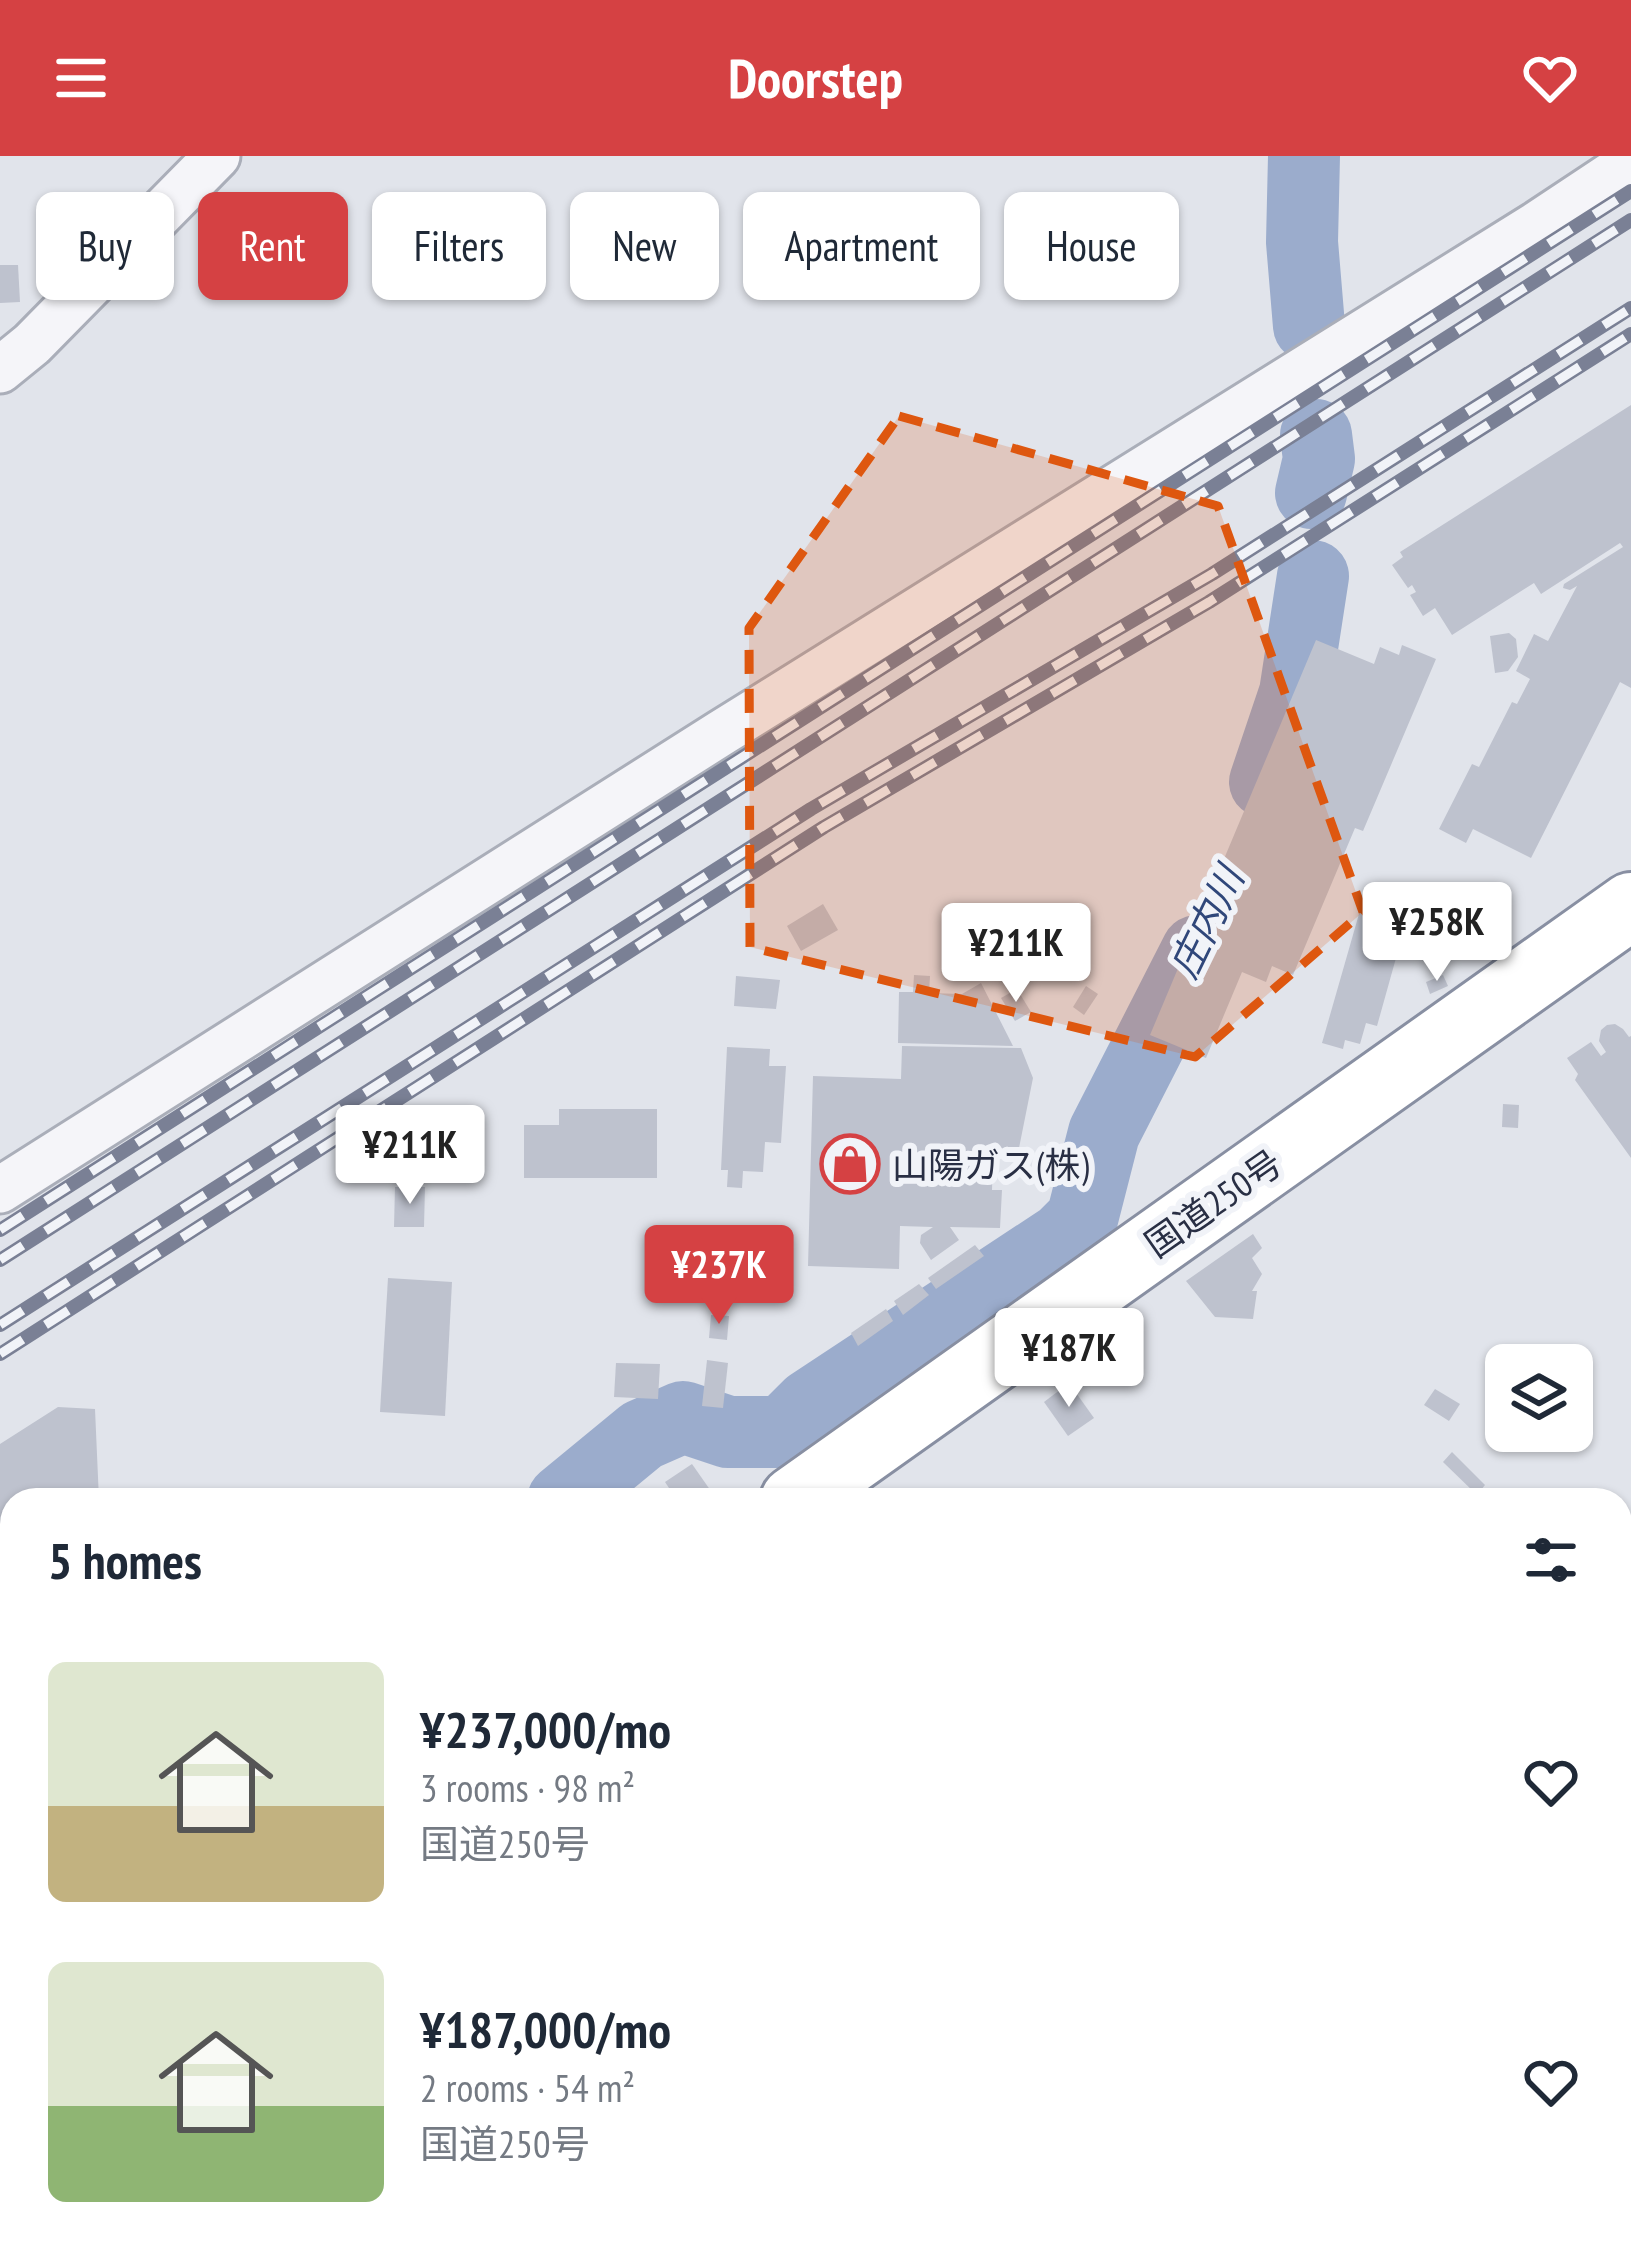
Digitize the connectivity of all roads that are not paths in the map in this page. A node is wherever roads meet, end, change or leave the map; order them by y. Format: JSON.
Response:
{"nodes":[{"id":1,"x":217,"y":156,"type":"edge"},
{"id":2,"x":1631,"y":163,"type":"edge"},
{"id":3,"x":0,"y":370,"type":"edge"},
{"id":4,"x":1631,"y":906,"type":"edge"},
{"id":5,"x":0,"y":1190,"type":"edge"},
{"id":6,"x":811,"y":1488,"type":"edge"}],
"edges":[{"from":1,"to":3,"type":"street"},
{"from":2,"to":5,"type":"street"},
{"from":4,"to":6,"type":"highway","name":"国道250号"}]}
